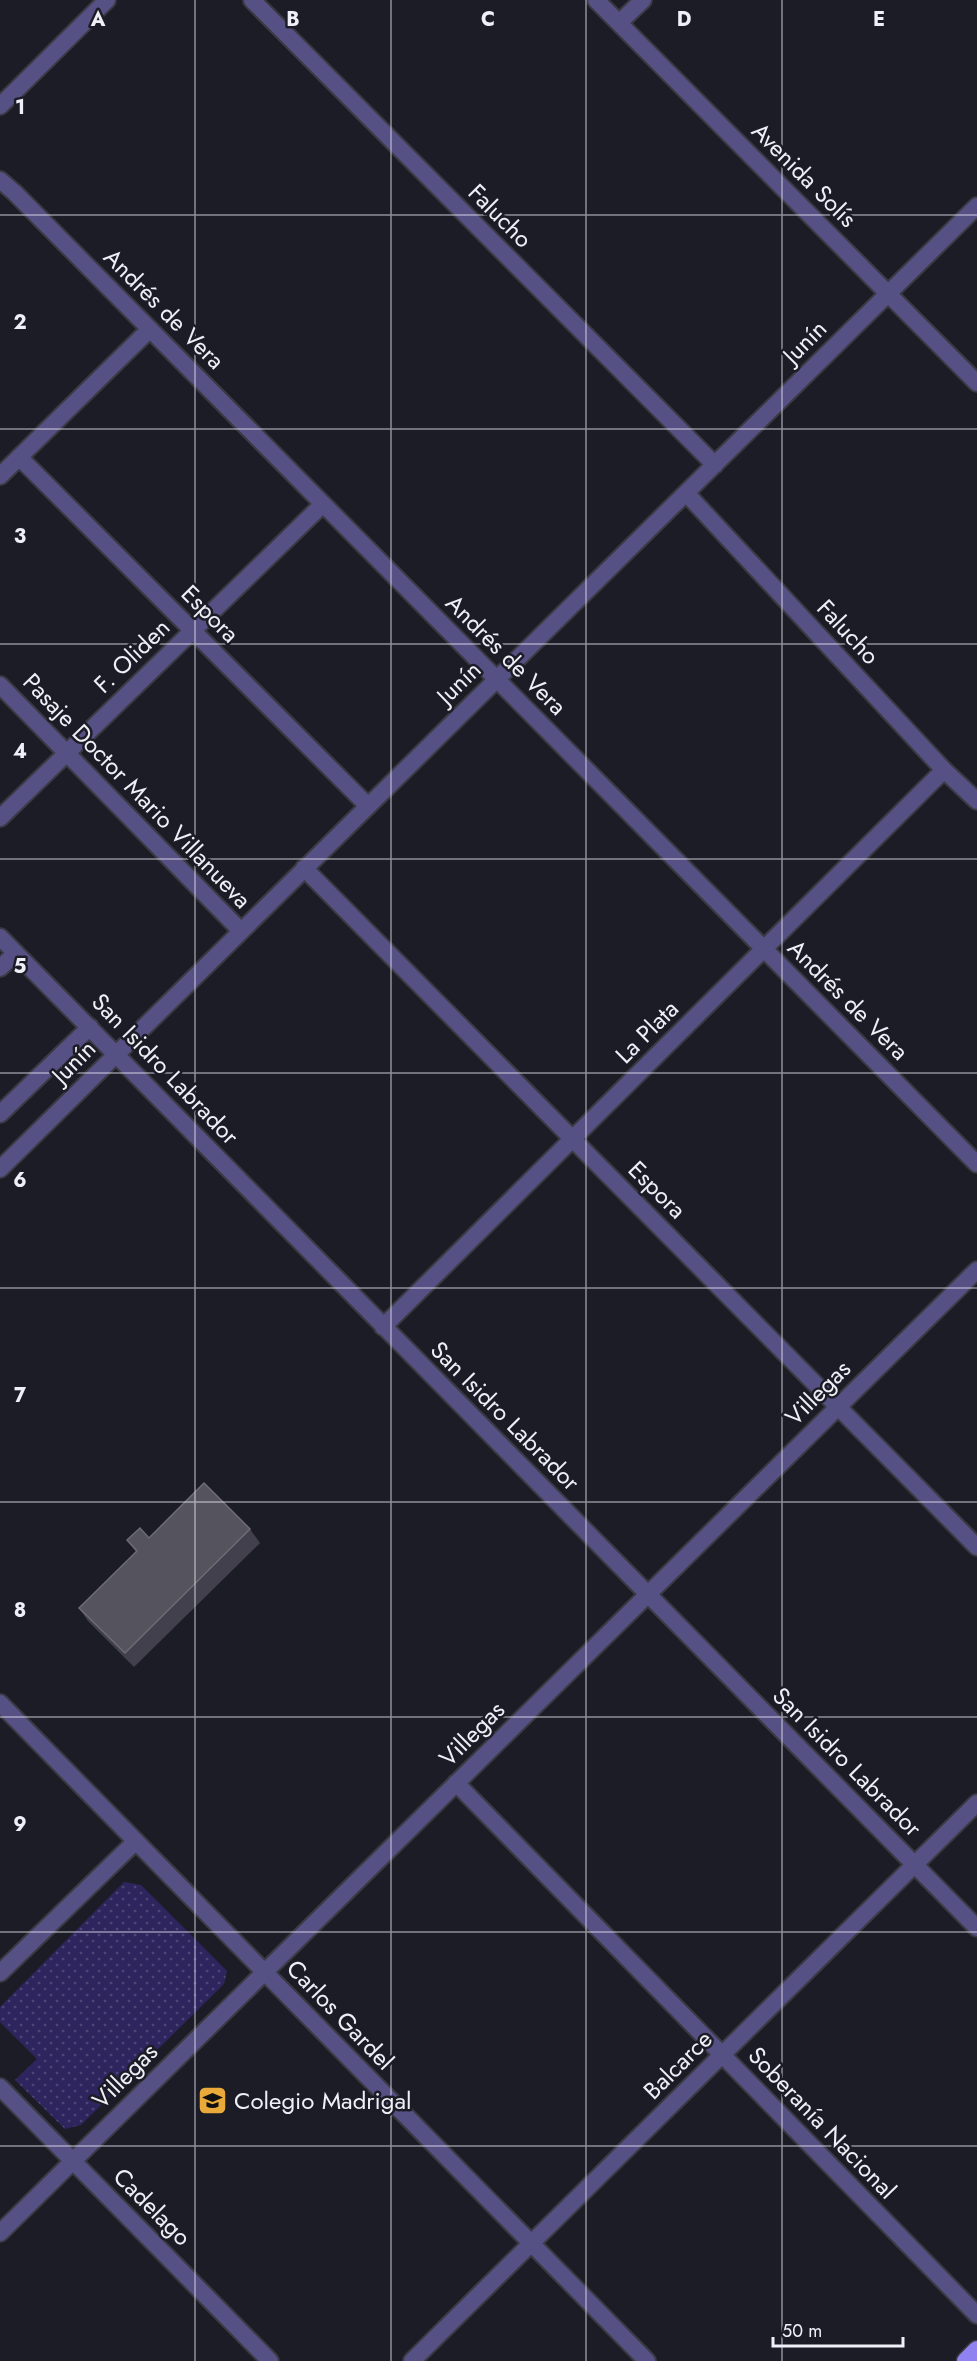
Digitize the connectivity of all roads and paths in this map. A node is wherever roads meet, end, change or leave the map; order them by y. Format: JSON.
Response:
{"nodes":[{"id":1,"x":107,"y":0,"type":"edge"},
{"id":2,"x":252,"y":0,"type":"edge"},
{"id":3,"x":596,"y":0,"type":"edge"},
{"id":4,"x":643,"y":0,"type":"edge"},
{"id":5,"x":619,"y":23,"type":"junction"},
{"id":6,"x":0,"y":106,"type":"edge"},
{"id":7,"x":0,"y":180,"type":"edge"},
{"id":8,"x":977,"y":206,"type":"edge"},
{"id":9,"x":888,"y":294,"type":"junction"},
{"id":10,"x":150,"y":329,"type":"junction"},
{"id":11,"x":977,"y":383,"type":"edge"},
{"id":12,"x":19,"y":457,"type":"junction"},
{"id":13,"x":715,"y":465,"type":"junction"},
{"id":14,"x":0,"y":476,"type":"edge"},
{"id":15,"x":686,"y":493,"type":"junction"},
{"id":16,"x":323,"y":504,"type":"junction"},
{"id":17,"x":193,"y":631,"type":"junction"},
{"id":18,"x":497,"y":680,"type":"junction"},
{"id":19,"x":0,"y":685,"type":"edge"},
{"id":20,"x":67,"y":753,"type":"junction"},
{"id":21,"x":944,"y":770,"type":"junction"},
{"id":22,"x":977,"y":801,"type":"edge"},
{"id":23,"x":368,"y":806,"type":"junction"},
{"id":24,"x":0,"y":818,"type":"edge"},
{"id":25,"x":304,"y":868,"type":"junction"},
{"id":26,"x":240,"y":930,"type":"junction"},
{"id":27,"x":0,"y":937,"type":"edge"},
{"id":28,"x":764,"y":950,"type":"junction"},
{"id":29,"x":16,"y":953,"type":"junction"},
{"id":30,"x":0,"y":968,"type":"edge"},
{"id":31,"x":90,"y":1027,"type":"junction"},
{"id":32,"x":116,"y":1053,"type":"junction"},
{"id":33,"x":0,"y":1114,"type":"edge"},
{"id":34,"x":573,"y":1139,"type":"junction"},
{"id":35,"x":977,"y":1164,"type":"edge"},
{"id":36,"x":0,"y":1169,"type":"edge"},
{"id":37,"x":977,"y":1270,"type":"edge"},
{"id":38,"x":384,"y":1328,"type":"junction"},
{"id":39,"x":838,"y":1407,"type":"junction"},
{"id":40,"x":977,"y":1547,"type":"edge"},
{"id":41,"x":648,"y":1595,"type":"junction"},
{"id":42,"x":0,"y":1703,"type":"edge"},
{"id":43,"x":456,"y":1783,"type":"junction"},
{"id":44,"x":977,"y":1803,"type":"edge"},
{"id":45,"x":136,"y":1841,"type":"junction"},
{"id":46,"x":915,"y":1865,"type":"junction"},
{"id":47,"x":977,"y":1928,"type":"edge"},
{"id":48,"x":265,"y":1972,"type":"junction"},
{"id":49,"x":0,"y":1973,"type":"edge"},
{"id":50,"x":722,"y":2055,"type":"junction"},
{"id":51,"x":0,"y":2087,"type":"edge"},
{"id":52,"x":73,"y":2161,"type":"junction"},
{"id":53,"x":0,"y":2233,"type":"edge"},
{"id":54,"x":531,"y":2243,"type":"junction"},
{"id":55,"x":977,"y":2315,"type":"edge"},
{"id":56,"x":977,"y":2350,"type":"edge"},
{"id":57,"x":270,"y":2361,"type":"edge"},
{"id":58,"x":412,"y":2361,"type":"edge"},
{"id":59,"x":647,"y":2361,"type":"edge"},
{"id":60,"x":966,"y":2361,"type":"edge"}],
"edges":[{"from":1,"to":6,"type":"street"},
{"from":2,"to":13,"type":"street","name":"Falucho"},
{"from":3,"to":5,"type":"street","name":"Avenida Solís"},
{"from":4,"to":5,"type":"street"},
{"from":5,"to":9,"type":"street","name":"Avenida Solís"},
{"from":7,"to":10,"type":"street","name":"Andrés de Vera"},
{"from":8,"to":9,"type":"street","name":"Junín"},
{"from":9,"to":11,"type":"street","name":"Avenida Solís"},
{"from":9,"to":13,"type":"street","name":"Junín"},
{"from":10,"to":12,"type":"street"},
{"from":10,"to":16,"type":"street","name":"Andrés de Vera"},
{"from":12,"to":14,"type":"street"},
{"from":12,"to":17,"type":"street","name":"Espora"},
{"from":13,"to":15,"type":"street","name":"Junín"},
{"from":15,"to":18,"type":"street","name":"Junín"},
{"from":15,"to":21,"type":"street","name":"Falucho"},
{"from":16,"to":17,"type":"street","name":"F. Oliden"},
{"from":16,"to":18,"type":"street","name":"Andrés de Vera"},
{"from":17,"to":20,"type":"street","name":"F. Oliden"},
{"from":17,"to":23,"type":"street","name":"Espora"},
{"from":18,"to":23,"type":"street","name":"Junín"},
{"from":18,"to":28,"type":"street","name":"Andrés de Vera"},
{"from":19,"to":20,"type":"street","name":"Pasaje Doctor Mario Villanueva"},
{"from":20,"to":24,"type":"street","name":"F. Oliden"},
{"from":20,"to":26,"type":"street","name":"Pasaje Doctor Mario Villanueva"},
{"from":21,"to":22,"type":"street","name":"Falucho"},
{"from":21,"to":28,"type":"street","name":"La Plata"},
{"from":23,"to":25,"type":"street","name":"Junín"},
{"from":25,"to":26,"type":"street","name":"Junín"},
{"from":25,"to":34,"type":"street","name":"Espora"},
{"from":26,"to":32,"type":"street","name":"Junín"},
{"from":27,"to":29,"type":"street","name":"San Isidro Labrador"},
{"from":28,"to":34,"type":"street","name":"La Plata"},
{"from":28,"to":35,"type":"street","name":"Andrés de Vera"},
{"from":29,"to":30,"type":"street"},
{"from":29,"to":31,"type":"street","name":"San Isidro Labrador"},
{"from":31,"to":32,"type":"street","name":"San Isidro Labrador"},
{"from":31,"to":33,"type":"street"},
{"from":32,"to":36,"type":"street","name":"Junín"},
{"from":32,"to":38,"type":"street","name":"San Isidro Labrador"},
{"from":34,"to":38,"type":"street","name":"La Plata"},
{"from":34,"to":39,"type":"street","name":"Espora"},
{"from":37,"to":39,"type":"street","name":"Villegas"},
{"from":38,"to":41,"type":"street","name":"San Isidro Labrador"},
{"from":39,"to":40,"type":"street","name":"Espora"},
{"from":39,"to":41,"type":"street","name":"Villegas"},
{"from":41,"to":43,"type":"street","name":"Villegas"},
{"from":41,"to":46,"type":"street","name":"San Isidro Labrador"},
{"from":42,"to":45,"type":"street","name":"Carlos Gardel"},
{"from":43,"to":48,"type":"street","name":"Villegas"},
{"from":43,"to":50,"type":"street","name":"Soberanía Nacional"},
{"from":44,"to":46,"type":"street","name":"Balcarce"},
{"from":45,"to":48,"type":"street","name":"Carlos Gardel"},
{"from":45,"to":49,"type":"street"},
{"from":46,"to":47,"type":"street","name":"San Isidro Labrador"},
{"from":46,"to":50,"type":"street","name":"Balcarce"},
{"from":48,"to":52,"type":"street","name":"Villegas"},
{"from":48,"to":54,"type":"street","name":"Carlos Gardel"},
{"from":50,"to":54,"type":"street","name":"Balcarce"},
{"from":50,"to":55,"type":"street","name":"Soberanía Nacional"},
{"from":51,"to":52,"type":"street","name":"Cadelago"},
{"from":52,"to":53,"type":"street","name":"Villegas"},
{"from":52,"to":57,"type":"street","name":"Cadelago"},
{"from":54,"to":58,"type":"street","name":"Balcarce"},
{"from":54,"to":59,"type":"street","name":"Carlos Gardel"},
{"from":56,"to":60,"type":"main road"}]}
